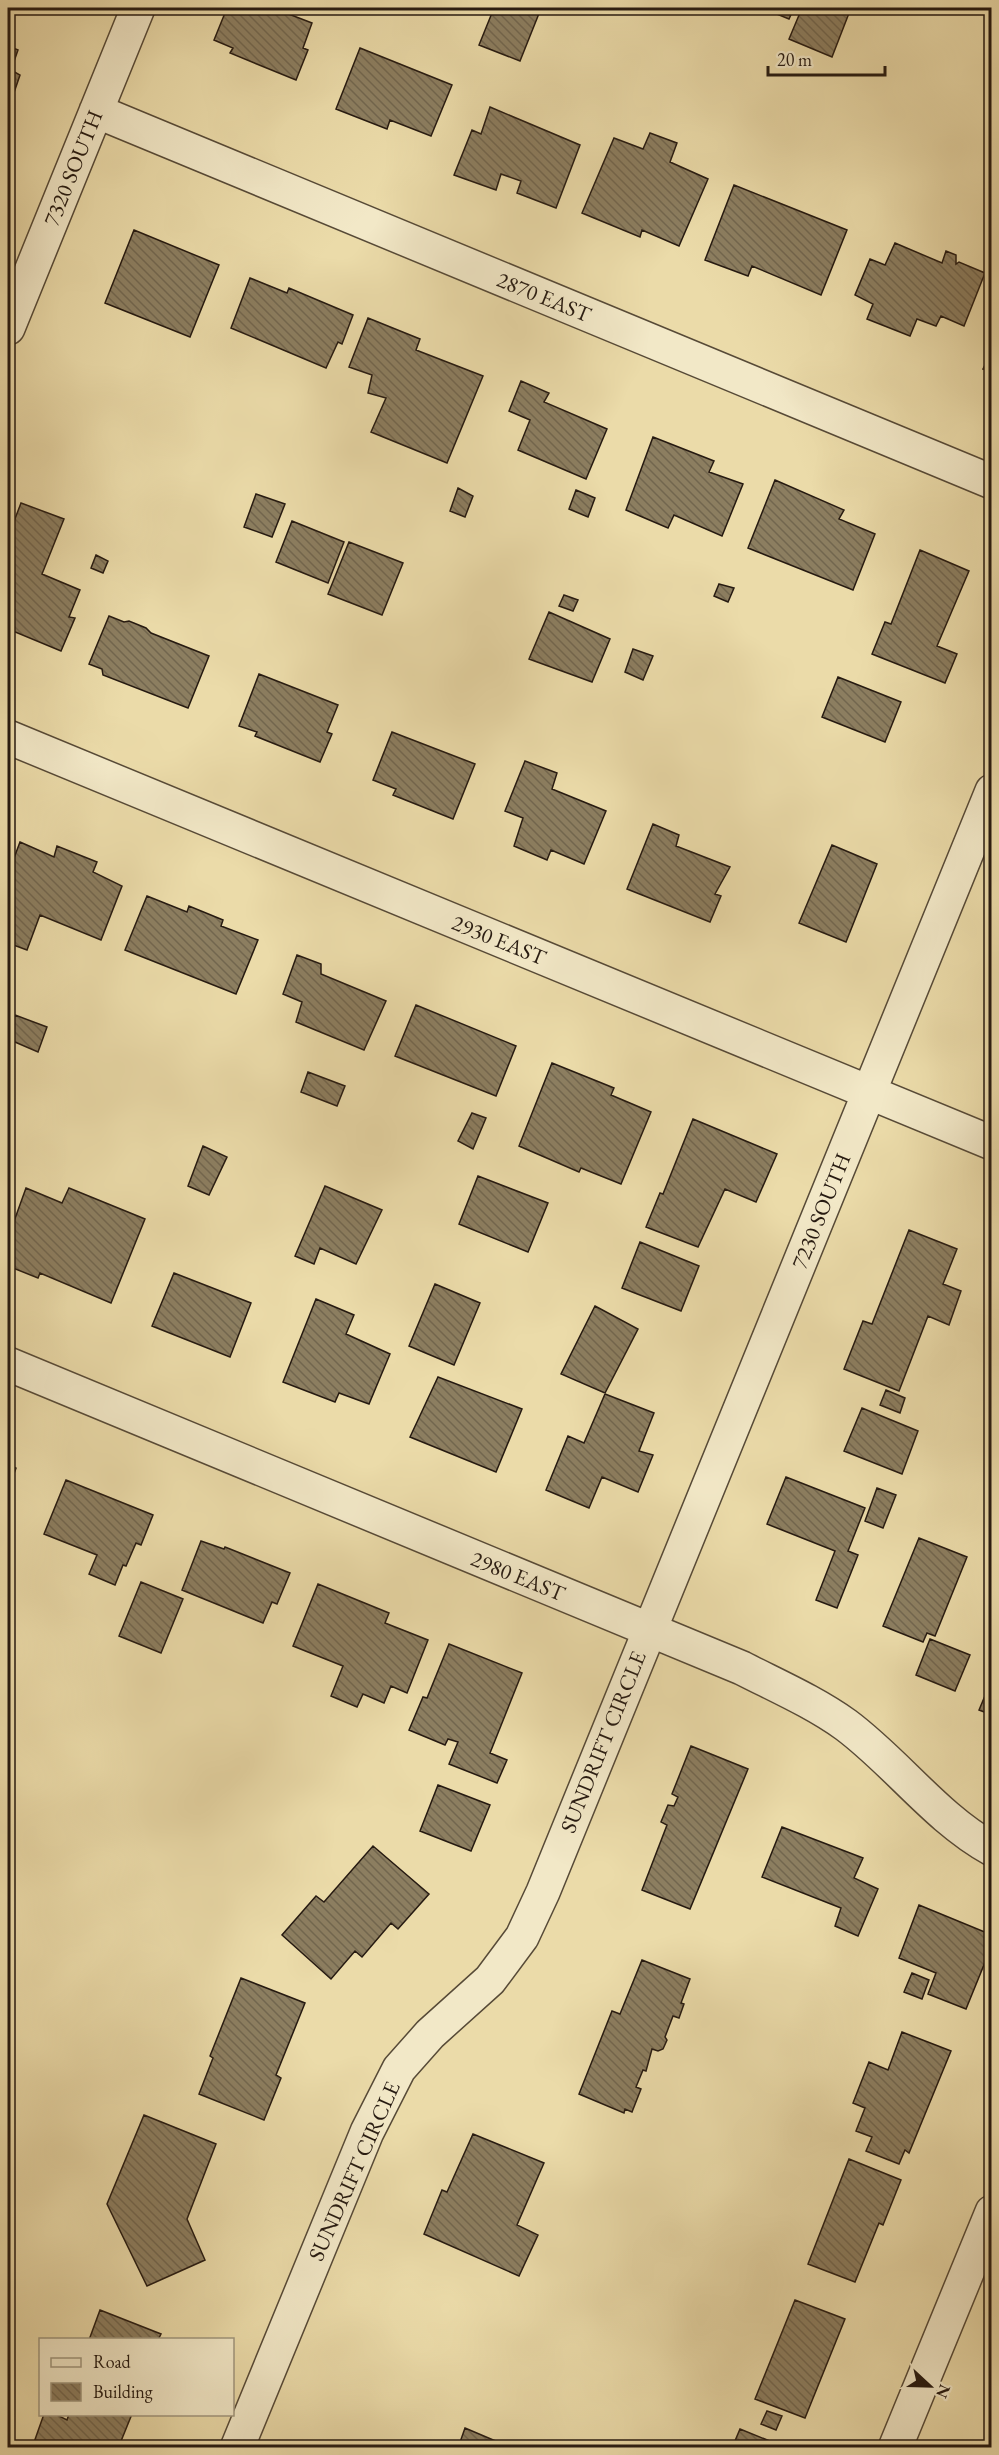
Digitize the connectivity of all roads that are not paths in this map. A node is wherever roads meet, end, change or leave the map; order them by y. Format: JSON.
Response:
{"nodes":[{"id":1,"x":138,"y":8,"type":"edge"},
{"id":2,"x":96,"y":111,"type":"junction"},
{"id":3,"x":8,"y":328,"type":"edge"},
{"id":4,"x":992,"y":482,"type":"edge"},
{"id":5,"x":8,"y":737,"type":"edge"},
{"id":6,"x":992,"y":791,"type":"edge"},
{"id":7,"x":869,"y":1093,"type":"junction"},
{"id":8,"x":992,"y":1143,"type":"edge"},
{"id":9,"x":8,"y":1364,"type":"edge"},
{"id":10,"x":648,"y":1629,"type":"junction"},
{"id":11,"x":992,"y":1850,"type":"edge"},
{"id":12,"x":992,"y":2212,"type":"edge"},
{"id":13,"x":237,"y":2448,"type":"edge"},
{"id":14,"x":895,"y":2448,"type":"edge"}],
"edges":[{"from":1,"to":2,"type":"street","name":"7320 SOUTH"},
{"from":2,"to":3,"type":"street","name":"7320 SOUTH"},
{"from":2,"to":4,"type":"street","name":"2870 EAST"},
{"from":5,"to":7,"type":"street","name":"2930 EAST"},
{"from":6,"to":7,"type":"street","name":"7230 SOUTH"},
{"from":7,"to":8,"type":"street","name":"2930 EAST"},
{"from":7,"to":10,"type":"street","name":"7230 SOUTH"},
{"from":9,"to":10,"type":"street","name":"2980 EAST"},
{"from":10,"to":11,"type":"street","name":"2980 EAST"},
{"from":10,"to":13,"type":"street","name":"SUNDRIFT CIRCLE"},
{"from":12,"to":14,"type":"street"}]}
